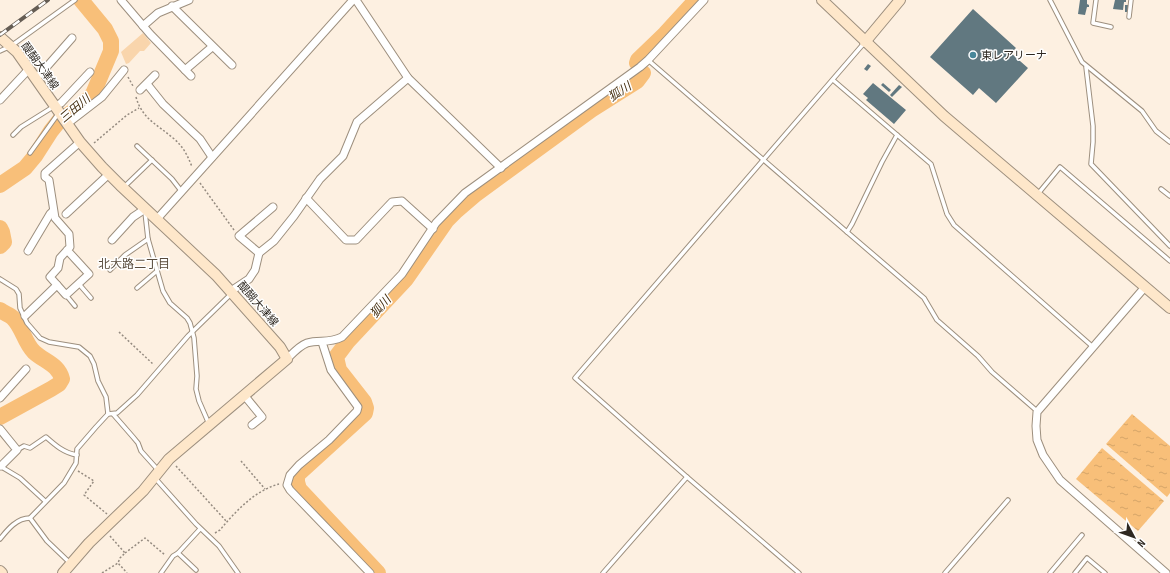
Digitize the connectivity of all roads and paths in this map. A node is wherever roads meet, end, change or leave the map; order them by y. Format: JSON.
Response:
{"nodes":[{"id":1,"x":75,"y":0,"type":"edge"},
{"id":2,"x":121,"y":0,"type":"edge"},
{"id":3,"x":189,"y":0,"type":"edge"},
{"id":4,"x":353,"y":0,"type":"edge"},
{"id":5,"x":356,"y":0,"type":"edge"},
{"id":6,"x":704,"y":0,"type":"edge"},
{"id":7,"x":822,"y":0,"type":"edge"},
{"id":8,"x":900,"y":0,"type":"edge"},
{"id":9,"x":1050,"y":0,"type":"edge"},
{"id":10,"x":1096,"y":0,"type":"edge"},
{"id":11,"x":1131,"y":0,"type":"edge"},
{"id":12,"x":172,"y":6,"type":"junction"},
{"id":13,"x":1128,"y":17,"type":"dead end"},
{"id":14,"x":143,"y":26,"type":"junction"},
{"id":15,"x":1111,"y":27,"type":"dead end"},
{"id":16,"x":0,"y":37,"type":"edge"},
{"id":17,"x":72,"y":38,"type":"dead end"},
{"id":18,"x":865,"y":42,"type":"junction"},
{"id":19,"x":11,"y":46,"type":"junction"},
{"id":20,"x":212,"y":47,"type":"junction"},
{"id":21,"x":0,"y":51,"type":"edge"},
{"id":22,"x":648,"y":60,"type":"junction"},
{"id":23,"x":232,"y":65,"type":"dead end"},
{"id":24,"x":1086,"y":67,"type":"junction"},
{"id":25,"x":29,"y":69,"type":"junction"},
{"id":26,"x":124,"y":70,"type":"joint"},
{"id":27,"x":185,"y":70,"type":"junction"},
{"id":28,"x":90,"y":72,"type":"dead end"},
{"id":29,"x":155,"y":75,"type":"dead end"},
{"id":30,"x":191,"y":76,"type":"dead end"},
{"id":31,"x":408,"y":78,"type":"junction"},
{"id":32,"x":36,"y":79,"type":"junction"},
{"id":33,"x":833,"y":80,"type":"junction"},
{"id":34,"x":147,"y":84,"type":"junction"},
{"id":35,"x":140,"y":90,"type":"dead end"},
{"id":36,"x":0,"y":100,"type":"edge"},
{"id":37,"x":139,"y":108,"type":"junction"},
{"id":38,"x":61,"y":116,"type":"junction"},
{"id":39,"x":13,"y":135,"type":"dead end"},
{"id":40,"x":897,"y":135,"type":"junction"},
{"id":41,"x":80,"y":142,"type":"junction"},
{"id":42,"x":1170,"y":142,"type":"edge"},
{"id":43,"x":137,"y":146,"type":"dead end"},
{"id":44,"x":88,"y":151,"type":"junction"},
{"id":45,"x":30,"y":153,"type":"dead end"},
{"id":46,"x":212,"y":157,"type":"junction"},
{"id":47,"x":764,"y":159,"type":"junction"},
{"id":48,"x":152,"y":160,"type":"junction"},
{"id":49,"x":501,"y":168,"type":"junction"},
{"id":50,"x":109,"y":174,"type":"junction"},
{"id":51,"x":195,"y":176,"type":"junction"},
{"id":52,"x":123,"y":188,"type":"junction"},
{"id":53,"x":1161,"y":188,"type":"dead end"},
{"id":54,"x":182,"y":192,"type":"junction"},
{"id":55,"x":1036,"y":195,"type":"junction"},
{"id":56,"x":1170,"y":196,"type":"edge"},
{"id":57,"x":306,"y":198,"type":"junction"},
{"id":58,"x":273,"y":207,"type":"dead end"},
{"id":59,"x":146,"y":209,"type":"junction"},
{"id":60,"x":53,"y":211,"type":"junction"},
{"id":61,"x":66,"y":214,"type":"dead end"},
{"id":62,"x":157,"y":219,"type":"junction"},
{"id":63,"x":433,"y":229,"type":"junction"},
{"id":64,"x":847,"y":232,"type":"junction"},
{"id":65,"x":239,"y":236,"type":"junction"},
{"id":66,"x":148,"y":239,"type":"junction"},
{"id":67,"x":112,"y":240,"type":"dead end"},
{"id":68,"x":1170,"y":246,"type":"edge"},
{"id":69,"x":66,"y":250,"type":"junction"},
{"id":70,"x":28,"y":251,"type":"dead end"},
{"id":71,"x":259,"y":253,"type":"junction"},
{"id":72,"x":1170,"y":261,"type":"edge"},
{"id":73,"x":110,"y":270,"type":"dead end"},
{"id":74,"x":157,"y":271,"type":"junction"},
{"id":75,"x":0,"y":279,"type":"edge"},
{"id":76,"x":78,"y":284,"type":"junction"},
{"id":77,"x":57,"y":286,"type":"junction"},
{"id":78,"x":1145,"y":287,"type":"junction"},
{"id":79,"x":137,"y":288,"type":"dead end"},
{"id":80,"x":232,"y":292,"type":"junction"},
{"id":81,"x":66,"y":295,"type":"junction"},
{"id":82,"x":91,"y":298,"type":"dead end"},
{"id":83,"x":75,"y":306,"type":"dead end"},
{"id":84,"x":1170,"y":308,"type":"edge"},
{"id":85,"x":25,"y":316,"type":"junction"},
{"id":86,"x":119,"y":332,"type":"dead end"},
{"id":87,"x":192,"y":333,"type":"junction"},
{"id":88,"x":322,"y":342,"type":"junction"},
{"id":89,"x":1093,"y":347,"type":"junction"},
{"id":90,"x":287,"y":359,"type":"junction"},
{"id":91,"x":26,"y":369,"type":"dead end"},
{"id":92,"x":159,"y":369,"type":"junction"},
{"id":93,"x":244,"y":395,"type":"junction"},
{"id":94,"x":0,"y":398,"type":"edge"},
{"id":95,"x":1037,"y":412,"type":"junction"},
{"id":96,"x":111,"y":414,"type":"junction"},
{"id":97,"x":209,"y":424,"type":"junction"},
{"id":98,"x":252,"y":425,"type":"dead end"},
{"id":99,"x":0,"y":429,"type":"edge"},
{"id":100,"x":17,"y":450,"type":"junction"},
{"id":101,"x":77,"y":455,"type":"junction"},
{"id":102,"x":169,"y":458,"type":"junction"},
{"id":103,"x":241,"y":461,"type":"dead end"},
{"id":104,"x":0,"y":466,"type":"edge"},
{"id":105,"x":74,"y":467,"type":"junction"},
{"id":106,"x":157,"y":474,"type":"junction"},
{"id":107,"x":687,"y":477,"type":"junction"},
{"id":108,"x":287,"y":485,"type":"junction"},
{"id":109,"x":265,"y":489,"type":"junction"},
{"id":110,"x":1008,"y":500,"type":"dead end"},
{"id":111,"x":45,"y":501,"type":"junction"},
{"id":112,"x":30,"y":518,"type":"junction"},
{"id":113,"x":113,"y":520,"type":"junction"},
{"id":114,"x":227,"y":522,"type":"junction"},
{"id":115,"x":104,"y":528,"type":"junction"},
{"id":116,"x":200,"y":529,"type":"junction"},
{"id":117,"x":207,"y":535,"type":"junction"},
{"id":118,"x":1082,"y":535,"type":"dead end"},
{"id":119,"x":0,"y":539,"type":"edge"},
{"id":120,"x":125,"y":553,"type":"junction"},
{"id":121,"x":178,"y":554,"type":"junction"},
{"id":122,"x":170,"y":560,"type":"junction"},
{"id":123,"x":71,"y":563,"type":"junction"},
{"id":124,"x":118,"y":563,"type":"junction"},
{"id":125,"x":196,"y":570,"type":"dead end"},
{"id":126,"x":63,"y":573,"type":"edge"},
{"id":127,"x":102,"y":573,"type":"edge"},
{"id":128,"x":127,"y":573,"type":"edge"},
{"id":129,"x":160,"y":573,"type":"edge"},
{"id":130,"x":238,"y":573,"type":"edge"},
{"id":131,"x":370,"y":573,"type":"edge"},
{"id":132,"x":603,"y":573,"type":"edge"},
{"id":133,"x":798,"y":573,"type":"edge"},
{"id":134,"x":944,"y":573,"type":"edge"},
{"id":135,"x":1050,"y":573,"type":"edge"},
{"id":136,"x":1075,"y":573,"type":"edge"},
{"id":137,"x":1105,"y":573,"type":"edge"},
{"id":138,"x":1166,"y":573,"type":"edge"}],
"edges":[{"from":1,"to":19,"type":"lane"},
{"from":2,"to":14,"type":"street"},
{"from":3,"to":12,"type":"street"},
{"from":4,"to":46,"type":"street"},
{"from":5,"to":31,"type":"street"},
{"from":6,"to":22,"type":"street"},
{"from":7,"to":18,"type":"main road"},
{"from":8,"to":18,"type":"main road"},
{"from":9,"to":24,"type":"lane"},
{"from":10,"to":15,"type":"lane"},
{"from":11,"to":13,"type":"lane"},
{"from":12,"to":14,"type":"street"},
{"from":12,"to":20,"type":"street"},
{"from":14,"to":27,"type":"street"},
{"from":16,"to":19,"type":"main road","name":"醍醐大津線"},
{"from":17,"to":32,"type":"street"},
{"from":18,"to":33,"type":"lane"},
{"from":18,"to":55,"type":"main road"},
{"from":19,"to":21,"type":"lane"},
{"from":19,"to":25,"type":"main road","name":"醍醐大津線"},
{"from":20,"to":23,"type":"street"},
{"from":20,"to":27,"type":"street"},
{"from":22,"to":47,"type":"lane"},
{"from":22,"to":49,"type":"street"},
{"from":24,"to":42,"type":"lane"},
{"from":24,"to":68,"type":"lane"},
{"from":25,"to":32,"type":"main road","name":"醍醐大津線"},
{"from":25,"to":36,"type":"street"},
{"from":26,"to":37,"type":"path"},
{"from":26,"to":38,"type":"street"},
{"from":27,"to":30,"type":"street"},
{"from":28,"to":38,"type":"street"},
{"from":29,"to":34,"type":"street"},
{"from":31,"to":49,"type":"street"},
{"from":31,"to":57,"type":"street"},
{"from":32,"to":38,"type":"main road","name":"醍醐大津線"},
{"from":33,"to":40,"type":"lane"},
{"from":33,"to":47,"type":"lane"},
{"from":34,"to":35,"type":"street"},
{"from":34,"to":46,"type":"street"},
{"from":37,"to":44,"type":"path"},
{"from":37,"to":51,"type":"path"},
{"from":38,"to":39,"type":"lane"},
{"from":38,"to":41,"type":"main road","name":"醍醐大津線"},
{"from":38,"to":45,"type":"lane"},
{"from":40,"to":64,"type":"lane"},
{"from":40,"to":89,"type":"lane"},
{"from":41,"to":44,"type":"main road","name":"醍醐大津線"},
{"from":41,"to":60,"type":"street"},
{"from":43,"to":48,"type":"lane"},
{"from":44,"to":50,"type":"main road","name":"醍醐大津線"},
{"from":46,"to":51,"type":"street"},
{"from":47,"to":64,"type":"lane"},
{"from":47,"to":107,"type":"lane"},
{"from":48,"to":52,"type":"lane"},
{"from":48,"to":54,"type":"lane"},
{"from":49,"to":63,"type":"street"},
{"from":50,"to":52,"type":"main road","name":"醍醐大津線"},
{"from":50,"to":61,"type":"street"},
{"from":51,"to":54,"type":"street"},
{"from":51,"to":65,"type":"path"},
{"from":52,"to":59,"type":"main road","name":"醍醐大津線"},
{"from":53,"to":56,"type":"lane"},
{"from":54,"to":62,"type":"street"},
{"from":55,"to":72,"type":"lane"},
{"from":55,"to":78,"type":"main road"},
{"from":57,"to":63,"type":"street"},
{"from":57,"to":71,"type":"street"},
{"from":58,"to":65,"type":"street"},
{"from":59,"to":62,"type":"main road","name":"醍醐大津線"},
{"from":59,"to":66,"type":"lane"},
{"from":59,"to":67,"type":"street"},
{"from":60,"to":69,"type":"street"},
{"from":60,"to":70,"type":"street"},
{"from":62,"to":80,"type":"main road","name":"醍醐大津線"},
{"from":63,"to":88,"type":"street"},
{"from":64,"to":95,"type":"lane"},
{"from":65,"to":71,"type":"street"},
{"from":66,"to":73,"type":"lane"},
{"from":66,"to":74,"type":"lane"},
{"from":69,"to":76,"type":"street"},
{"from":69,"to":77,"type":"street"},
{"from":71,"to":80,"type":"street"},
{"from":74,"to":79,"type":"lane"},
{"from":74,"to":87,"type":"lane"},
{"from":75,"to":85,"type":"lane"},
{"from":76,"to":81,"type":"street"},
{"from":76,"to":82,"type":"lane"},
{"from":77,"to":81,"type":"street"},
{"from":77,"to":85,"type":"street"},
{"from":78,"to":84,"type":"main road"},
{"from":78,"to":89,"type":"street"},
{"from":80,"to":87,"type":"lane"},
{"from":80,"to":90,"type":"main road","name":"醍醐大津線"},
{"from":81,"to":83,"type":"lane"},
{"from":85,"to":96,"type":"lane"},
{"from":86,"to":92,"type":"path"},
{"from":87,"to":92,"type":"lane"},
{"from":87,"to":97,"type":"lane"},
{"from":88,"to":90,"type":"street"},
{"from":88,"to":108,"type":"street"},
{"from":89,"to":95,"type":"street"},
{"from":90,"to":93,"type":"main road"},
{"from":91,"to":94,"type":"street"},
{"from":92,"to":96,"type":"lane"},
{"from":93,"to":97,"type":"main road"},
{"from":93,"to":98,"type":"street"},
{"from":95,"to":138,"type":"street"},
{"from":96,"to":101,"type":"lane"},
{"from":96,"to":106,"type":"lane"},
{"from":97,"to":102,"type":"main road"},
{"from":99,"to":100,"type":"street"},
{"from":100,"to":101,"type":"lane"},
{"from":100,"to":104,"type":"street"},
{"from":101,"to":105,"type":"lane"},
{"from":102,"to":106,"type":"main road"},
{"from":102,"to":114,"type":"path"},
{"from":103,"to":109,"type":"path"},
{"from":104,"to":111,"type":"lane"},
{"from":105,"to":111,"type":"lane"},
{"from":105,"to":113,"type":"path"},
{"from":106,"to":113,"type":"main road"},
{"from":106,"to":116,"type":"lane"},
{"from":107,"to":132,"type":"lane"},
{"from":107,"to":133,"type":"lane"},
{"from":108,"to":109,"type":"path"},
{"from":108,"to":131,"type":"street"},
{"from":109,"to":114,"type":"path"},
{"from":110,"to":134,"type":"lane"},
{"from":111,"to":112,"type":"lane"},
{"from":112,"to":119,"type":"lane"},
{"from":112,"to":123,"type":"lane"},
{"from":113,"to":115,"type":"main road"},
{"from":114,"to":117,"type":"path"},
{"from":115,"to":120,"type":"path"},
{"from":115,"to":123,"type":"main road"},
{"from":116,"to":117,"type":"lane"},
{"from":116,"to":121,"type":"lane"},
{"from":117,"to":130,"type":"lane"},
{"from":118,"to":135,"type":"lane"},
{"from":120,"to":122,"type":"path"},
{"from":120,"to":124,"type":"path"},
{"from":121,"to":122,"type":"lane"},
{"from":121,"to":125,"type":"lane"},
{"from":122,"to":129,"type":"lane"},
{"from":123,"to":126,"type":"main road"},
{"from":124,"to":127,"type":"path"},
{"from":124,"to":128,"type":"path"},
{"from":136,"to":137,"type":"lane"}]}
